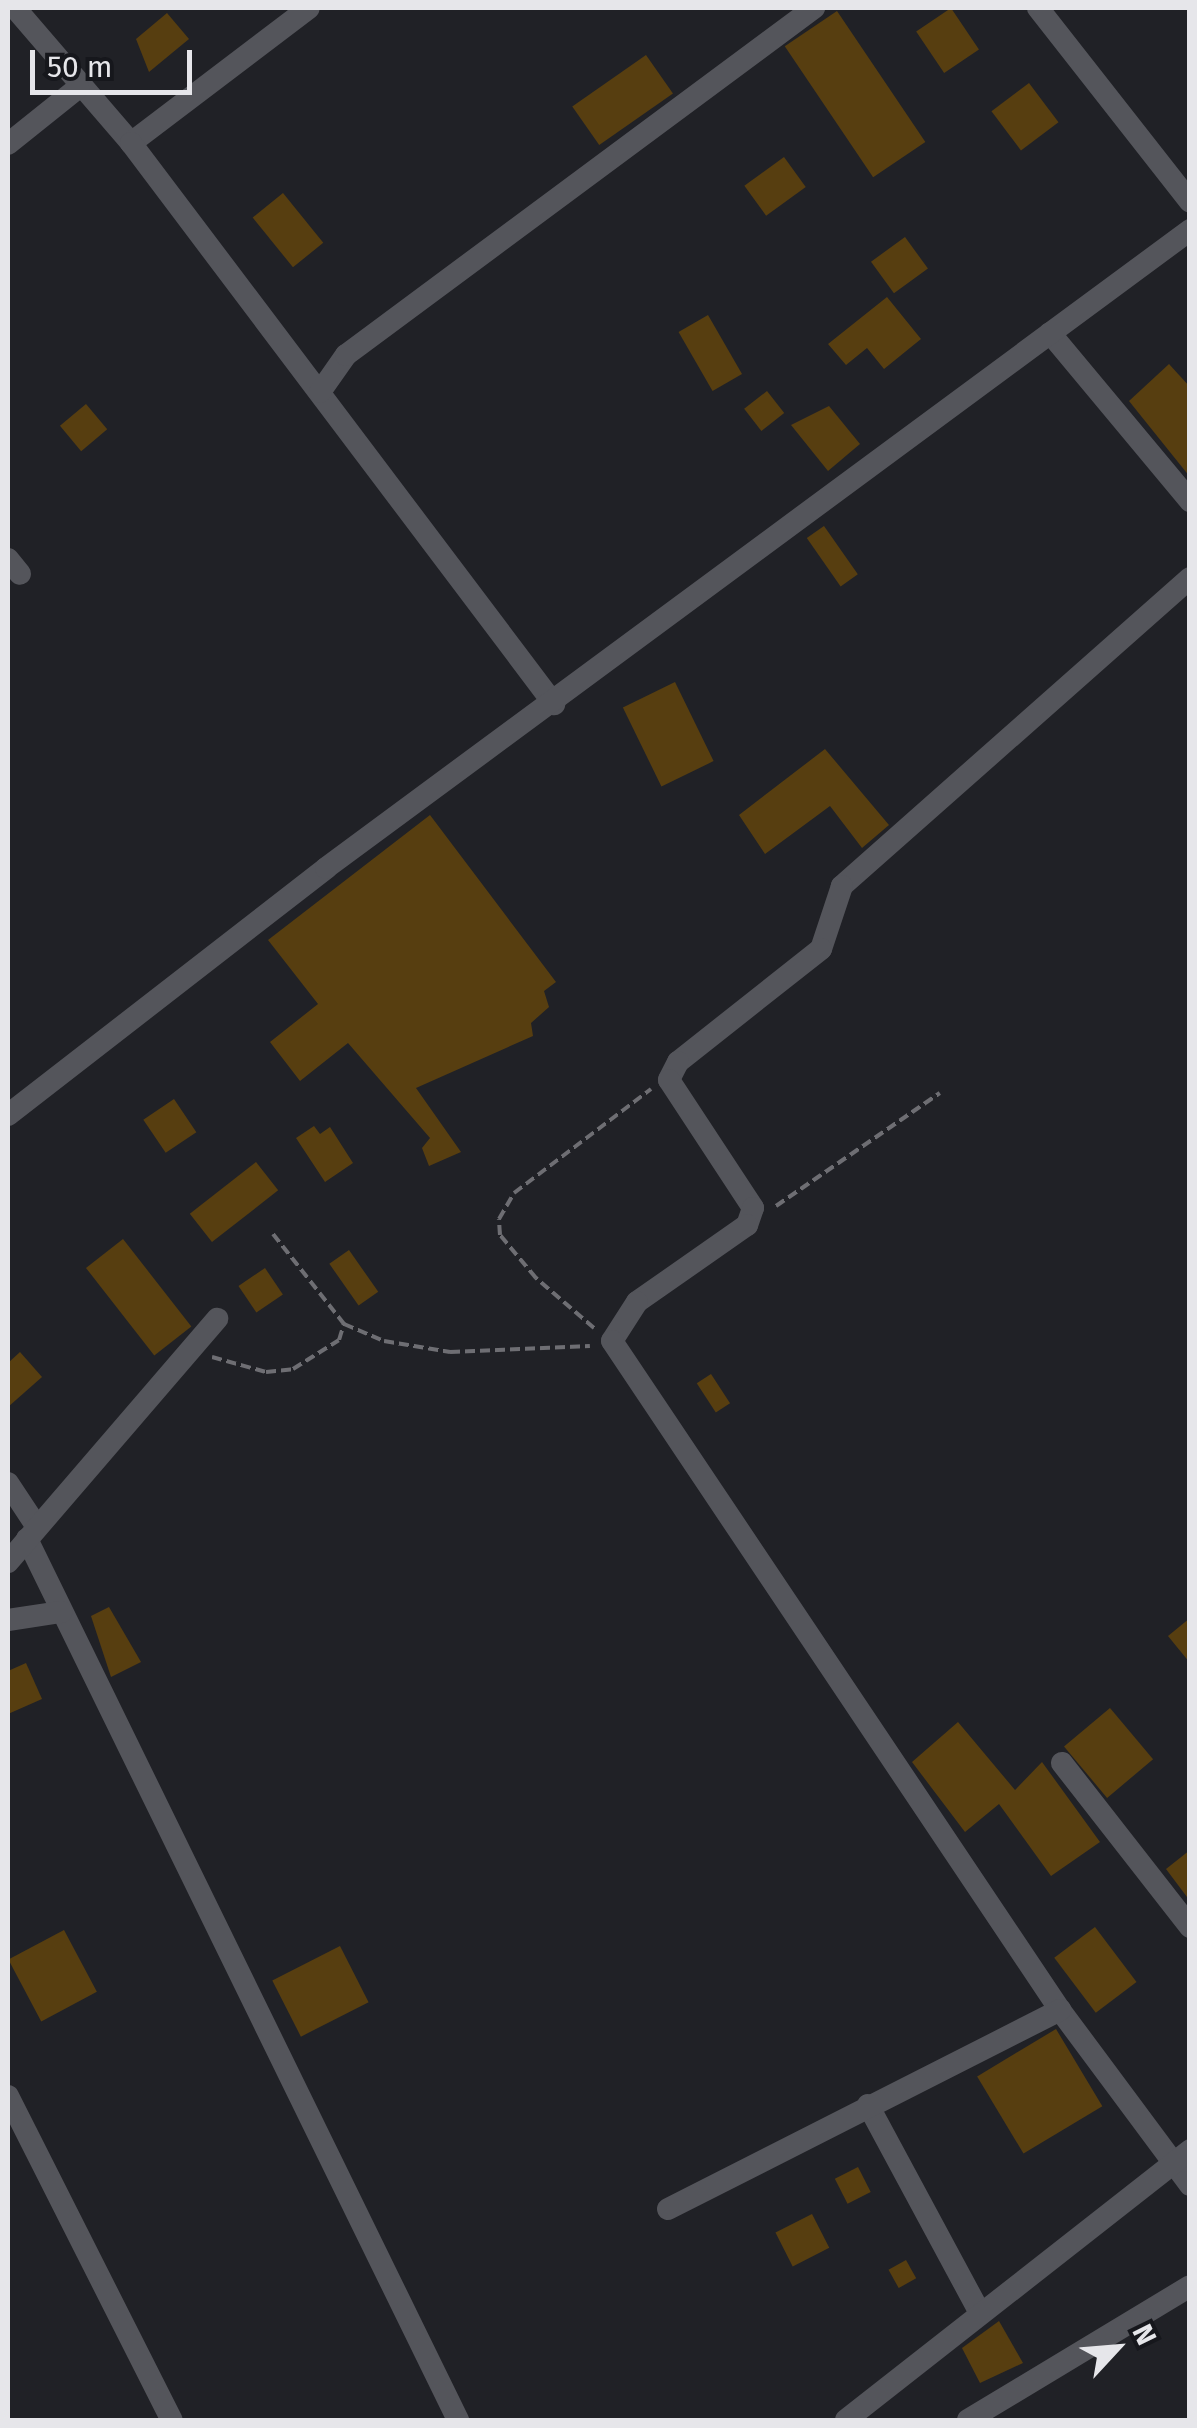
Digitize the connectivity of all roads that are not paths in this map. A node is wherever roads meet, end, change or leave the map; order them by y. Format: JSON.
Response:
{"nodes":[{"id":1,"x":15,"y":8,"type":"edge"},
{"id":2,"x":309,"y":8,"type":"edge"},
{"id":3,"x":814,"y":8,"type":"edge"},
{"id":4,"x":1038,"y":8,"type":"edge"},
{"id":5,"x":78,"y":88,"type":"junction"},
{"id":6,"x":8,"y":144,"type":"edge"},
{"id":7,"x":131,"y":144,"type":"junction"},
{"id":8,"x":1190,"y":202,"type":"edge"},
{"id":9,"x":1190,"y":230,"type":"edge"},
{"id":10,"x":1050,"y":333,"type":"junction"},
{"id":11,"x":320,"y":392,"type":"junction"},
{"id":12,"x":1190,"y":501,"type":"edge"},
{"id":13,"x":1190,"y":578,"type":"edge"},
{"id":14,"x":554,"y":704,"type":"junction"},
{"id":15,"x":8,"y":1115,"type":"edge"},
{"id":16,"x":216,"y":1319,"type":"dead end"},
{"id":17,"x":8,"y":1483,"type":"edge"},
{"id":18,"x":31,"y":1532,"type":"junction"},
{"id":19,"x":8,"y":1562,"type":"edge"},
{"id":20,"x":61,"y":1612,"type":"junction"},
{"id":21,"x":8,"y":1620,"type":"edge"},
{"id":22,"x":1062,"y":1762,"type":"dead end"},
{"id":23,"x":1190,"y":1927,"type":"edge"},
{"id":24,"x":1060,"y":2010,"type":"junction"},
{"id":25,"x":8,"y":2096,"type":"edge"},
{"id":26,"x":868,"y":2105,"type":"junction"},
{"id":27,"x":1182,"y":2157,"type":"edge"},
{"id":28,"x":1190,"y":2185,"type":"edge"},
{"id":29,"x":668,"y":2209,"type":"dead end"},
{"id":30,"x":1190,"y":2286,"type":"edge"},
{"id":31,"x":980,"y":2313,"type":"junction"},
{"id":32,"x":172,"y":2420,"type":"edge"},
{"id":33,"x":458,"y":2420,"type":"edge"},
{"id":34,"x":846,"y":2420,"type":"edge"},
{"id":35,"x":968,"y":2420,"type":"edge"}],
"edges":[{"from":1,"to":5,"type":"street"},
{"from":2,"to":7,"type":"street"},
{"from":3,"to":11,"type":"street"},
{"from":4,"to":8,"type":"street"},
{"from":5,"to":6,"type":"street"},
{"from":5,"to":7,"type":"street"},
{"from":7,"to":11,"type":"street"},
{"from":9,"to":10,"type":"street"},
{"from":10,"to":12,"type":"street"},
{"from":10,"to":14,"type":"street"},
{"from":11,"to":14,"type":"street"},
{"from":13,"to":24,"type":"street"},
{"from":14,"to":15,"type":"street"},
{"from":16,"to":18,"type":"street"},
{"from":17,"to":18,"type":"street"},
{"from":18,"to":19,"type":"street"},
{"from":18,"to":20,"type":"street"},
{"from":20,"to":21,"type":"street"},
{"from":20,"to":33,"type":"street"},
{"from":22,"to":23,"type":"street"},
{"from":24,"to":26,"type":"street"},
{"from":24,"to":27,"type":"street"},
{"from":25,"to":32,"type":"street"},
{"from":26,"to":29,"type":"street"},
{"from":26,"to":31,"type":"street"},
{"from":27,"to":28,"type":"street"},
{"from":27,"to":31,"type":"street"},
{"from":30,"to":35,"type":"street"},
{"from":31,"to":34,"type":"street"}]}
